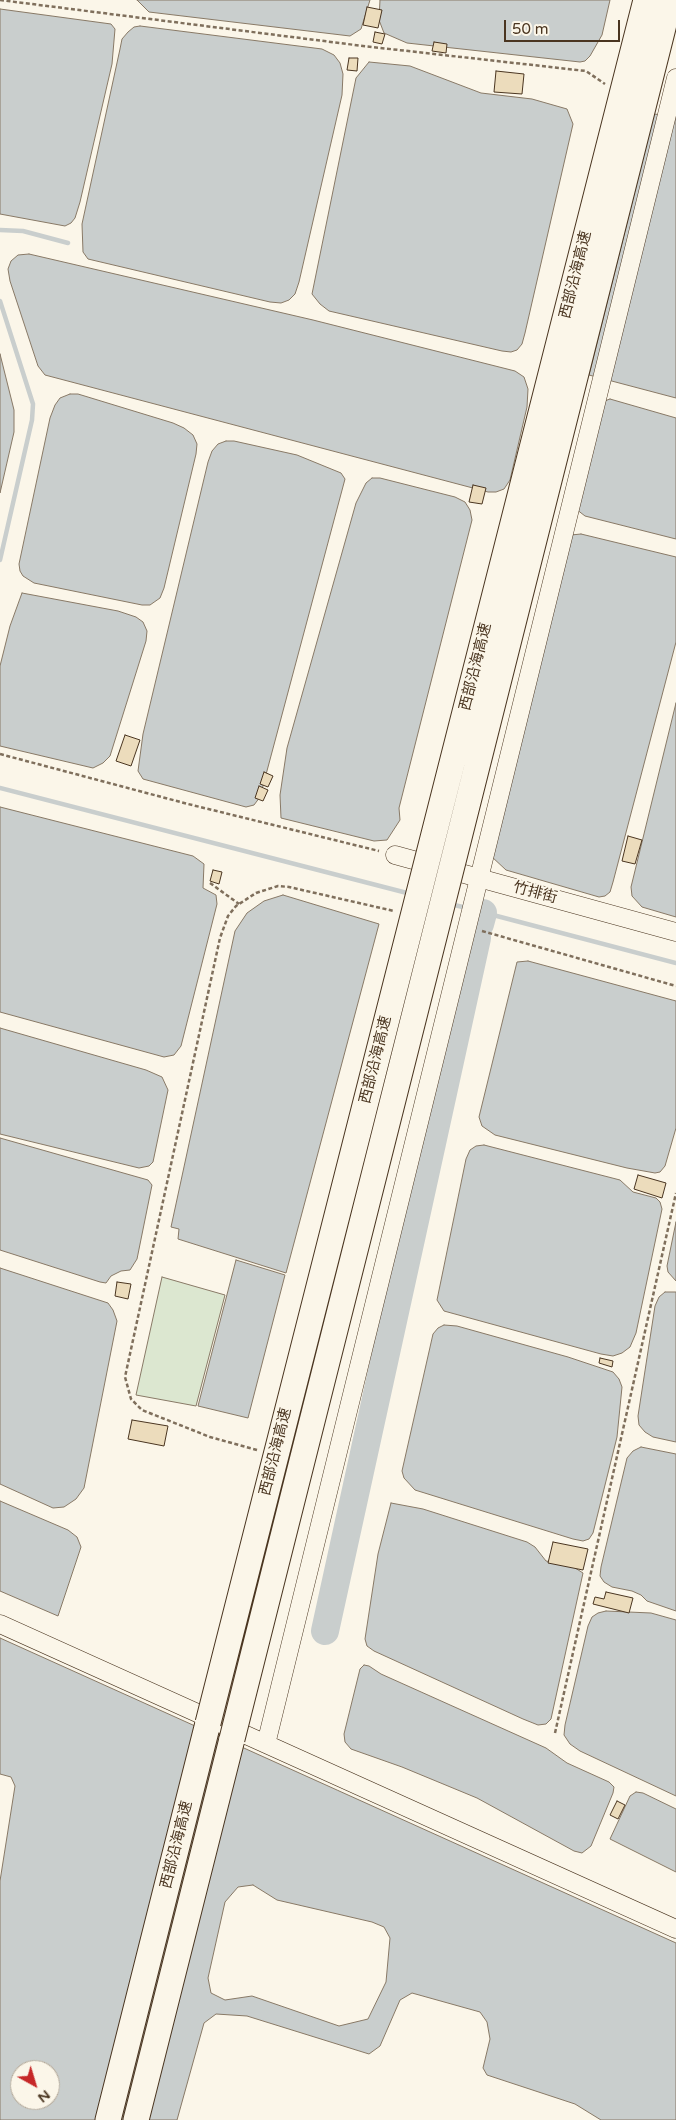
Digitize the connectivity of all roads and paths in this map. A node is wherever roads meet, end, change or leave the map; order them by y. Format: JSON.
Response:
{"nodes":[{"id":1,"x":0,"y":0,"type":"edge"},
{"id":2,"x":646,"y":0,"type":"edge"},
{"id":3,"x":670,"y":0,"type":"edge"},
{"id":4,"x":676,"y":78,"type":"edge"},
{"id":5,"x":608,"y":85,"type":"dead end"},
{"id":6,"x":0,"y":754,"type":"edge"},
{"id":7,"x":395,"y":855,"type":"joint"},
{"id":8,"x":480,"y":878,"type":"junction"},
{"id":9,"x":210,"y":883,"type":"dead end"},
{"id":10,"x":239,"y":904,"type":"junction"},
{"id":11,"x":402,"y":912,"type":"dead end"},
{"id":12,"x":468,"y":927,"type":"junction"},
{"id":13,"x":676,"y":932,"type":"edge"},
{"id":14,"x":676,"y":986,"type":"edge"},
{"id":15,"x":676,"y":1192,"type":"edge"},
{"id":16,"x":258,"y":1450,"type":"dead end"},
{"id":17,"x":0,"y":1624,"type":"edge"},
{"id":18,"x":555,"y":1732,"type":"dead end"},
{"id":19,"x":266,"y":1744,"type":"junction"},
{"id":20,"x":676,"y":1929,"type":"edge"},
{"id":21,"x":108,"y":2120,"type":"edge"},
{"id":22,"x":136,"y":2120,"type":"edge"}],
"edges":[{"from":1,"to":5,"type":"path"},
{"from":2,"to":21,"type":"highway","name":"西部沿海高速","bridge":true},
{"from":3,"to":22,"type":"highway","name":"西部沿海高速","bridge":true},
{"from":4,"to":8,"type":"street"},
{"from":6,"to":7,"type":"path"},
{"from":7,"to":8,"type":"street","name":"竹排街"},
{"from":8,"to":12,"type":"street"},
{"from":8,"to":13,"type":"street","name":"竹排街"},
{"from":9,"to":10,"type":"path"},
{"from":10,"to":11,"type":"path"},
{"from":10,"to":16,"type":"path"},
{"from":12,"to":14,"type":"path"},
{"from":12,"to":19,"type":"street"},
{"from":15,"to":18,"type":"path"},
{"from":17,"to":19,"type":"street"},
{"from":19,"to":20,"type":"street"}]}
